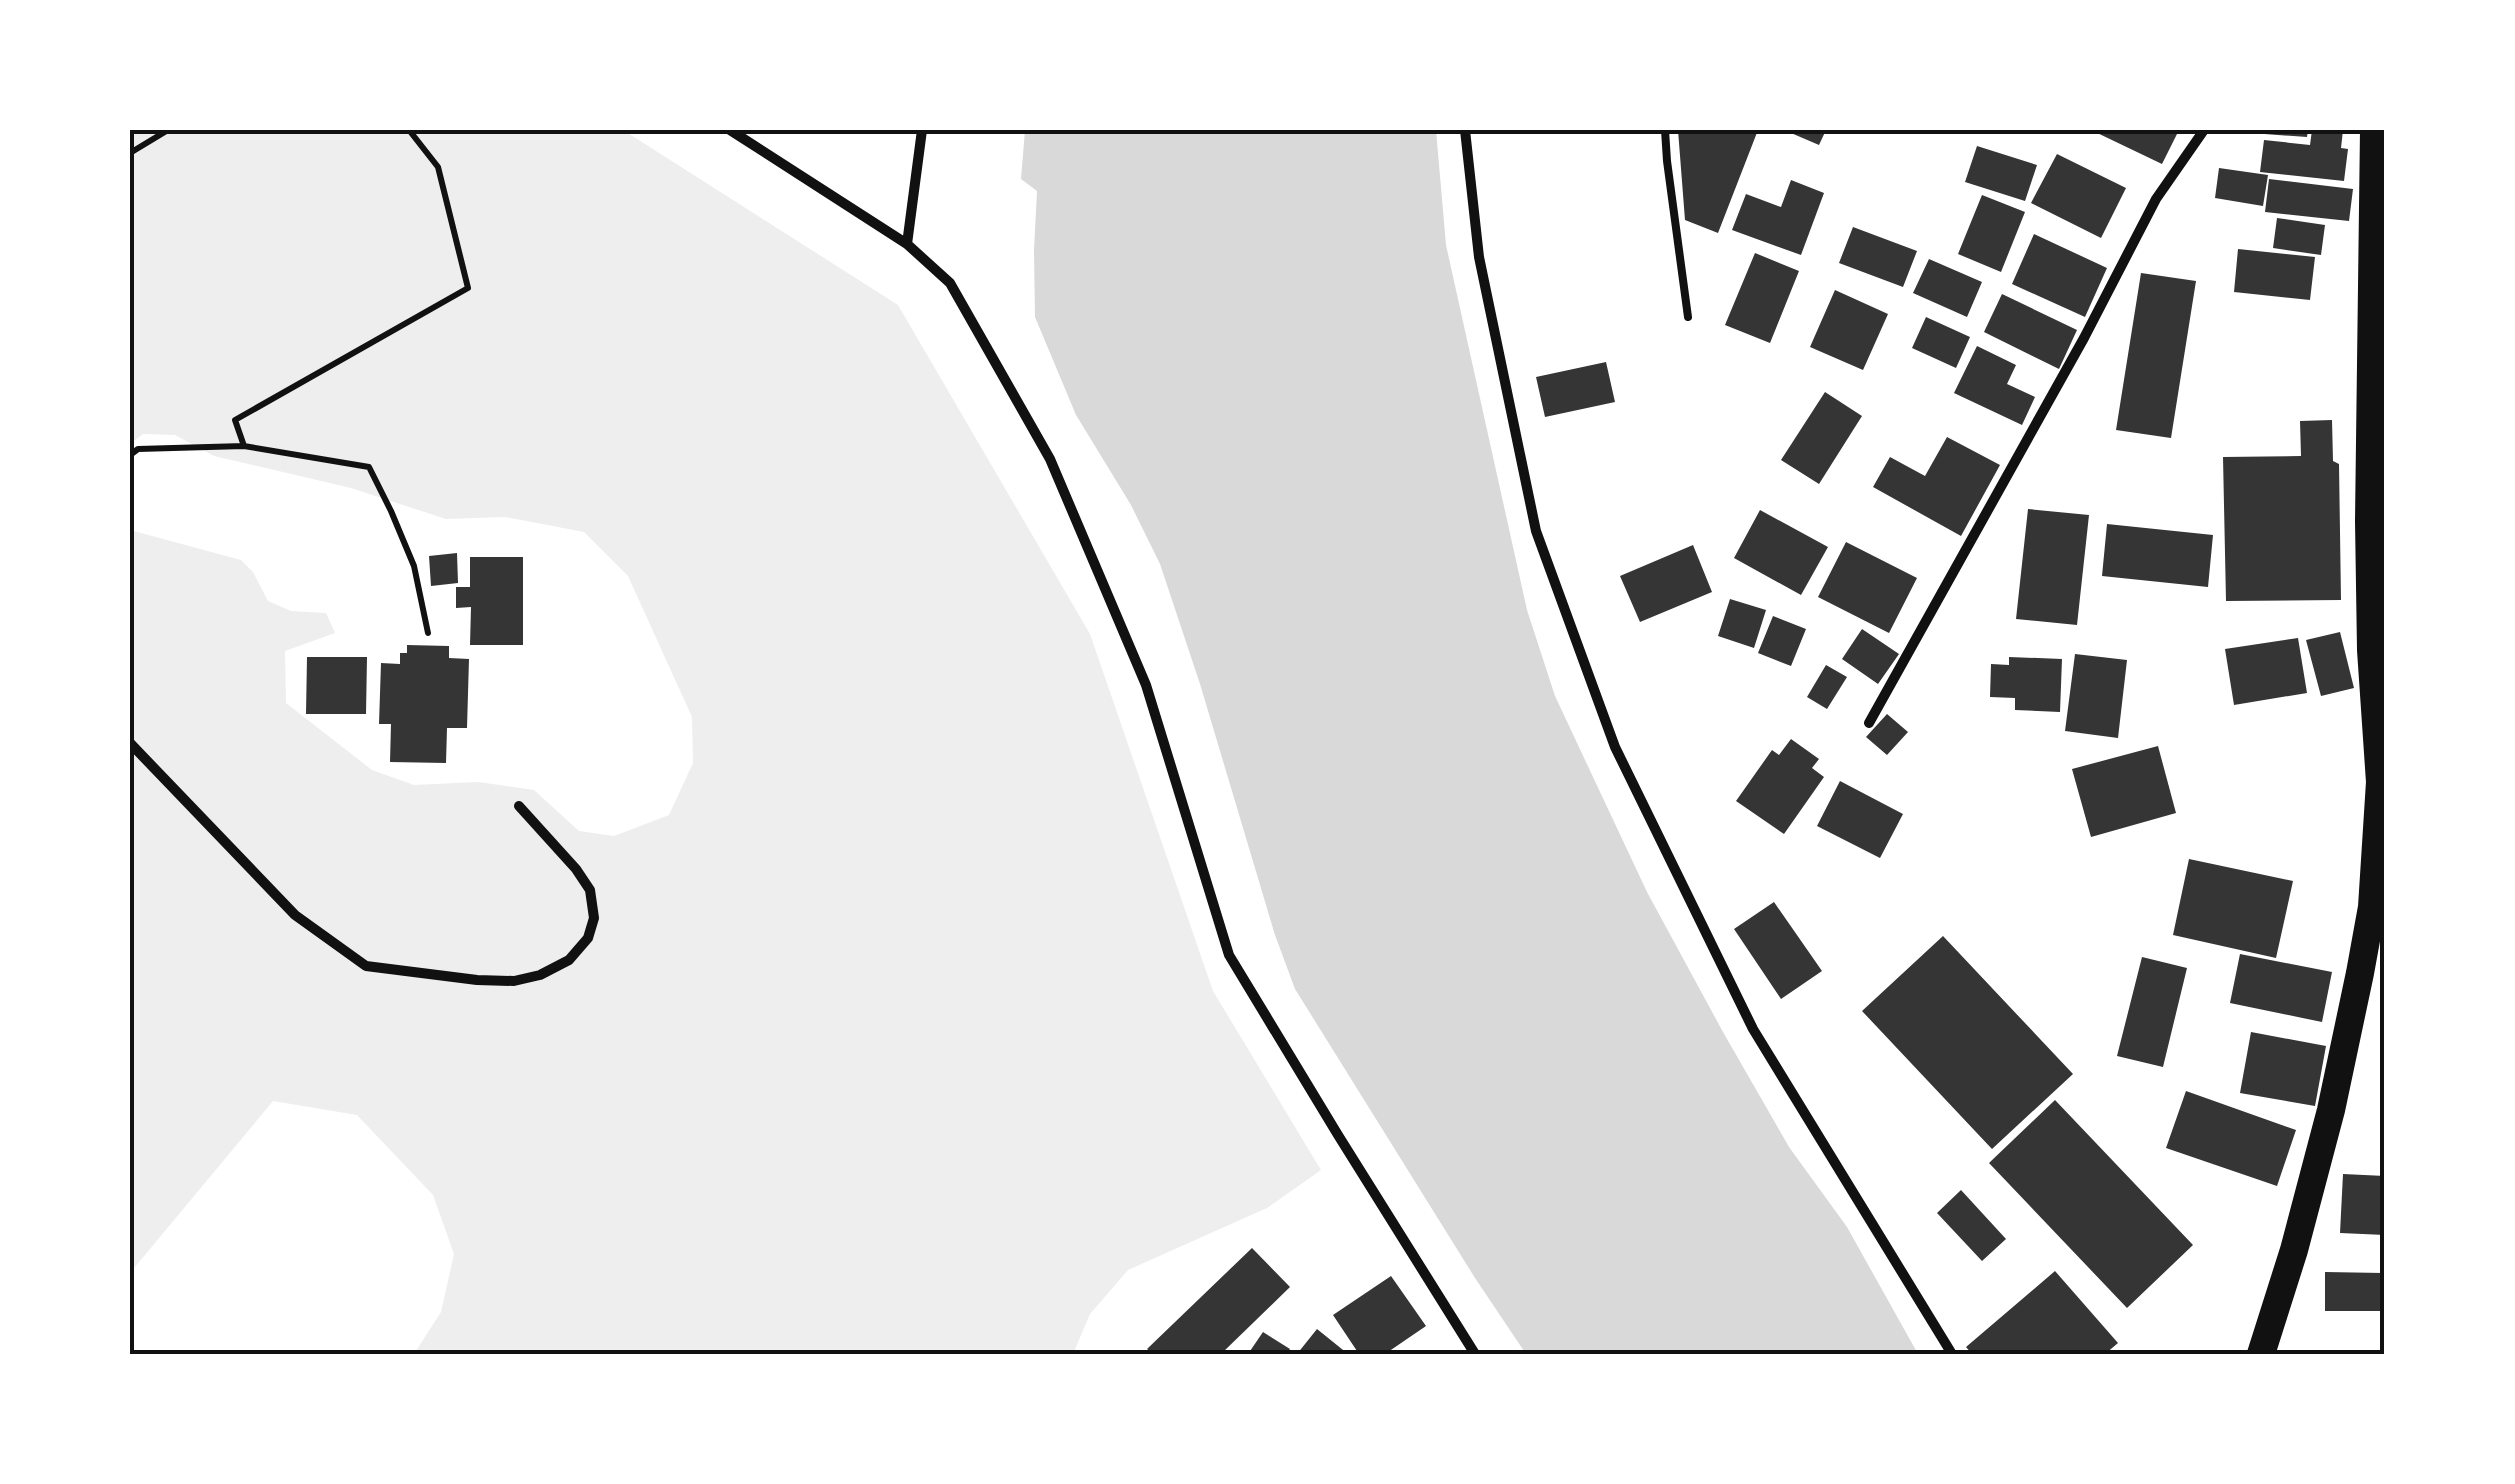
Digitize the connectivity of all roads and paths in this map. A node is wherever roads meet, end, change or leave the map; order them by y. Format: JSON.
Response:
{"nodes":[{"id":1,"x":168,"y":130,"type":"edge"},
{"id":2,"x":409,"y":130,"type":"edge"},
{"id":3,"x":730,"y":130,"type":"edge"},
{"id":4,"x":922,"y":130,"type":"edge"},
{"id":5,"x":1465,"y":130,"type":"edge"},
{"id":6,"x":1666,"y":130,"type":"edge"},
{"id":7,"x":2204,"y":130,"type":"edge"},
{"id":8,"x":2374,"y":130,"type":"edge"},
{"id":9,"x":130,"y":153,"type":"edge"},
{"id":10,"x":907,"y":244,"type":"junction"},
{"id":11,"x":1688,"y":317,"type":"dead end"},
{"id":12,"x":244,"y":446,"type":"junction"},
{"id":13,"x":130,"y":454,"type":"edge"},
{"id":14,"x":428,"y":633,"type":"dead end"},
{"id":15,"x":2378,"y":649,"type":"edge"},
{"id":16,"x":1869,"y":723,"type":"dead end"},
{"id":17,"x":130,"y":743,"type":"edge"},
{"id":18,"x":519,"y":806,"type":"dead end"},
{"id":19,"x":2378,"y":907,"type":"edge"},
{"id":20,"x":1474,"y":1354,"type":"edge"},
{"id":21,"x":1952,"y":1354,"type":"edge"},
{"id":22,"x":2261,"y":1354,"type":"edge"}],
"edges":[{"from":1,"to":9,"type":"path"},
{"from":2,"to":12,"type":"path"},
{"from":3,"to":10,"type":"street"},
{"from":4,"to":10,"type":"street"},
{"from":5,"to":21,"type":"street"},
{"from":6,"to":11,"type":"lane"},
{"from":7,"to":16,"type":"street"},
{"from":8,"to":15,"type":"highway"},
{"from":10,"to":20,"type":"street"},
{"from":12,"to":13,"type":"path"},
{"from":12,"to":14,"type":"path"},
{"from":15,"to":19,"type":"highway"},
{"from":17,"to":18,"type":"street"},
{"from":19,"to":22,"type":"highway"}]}
